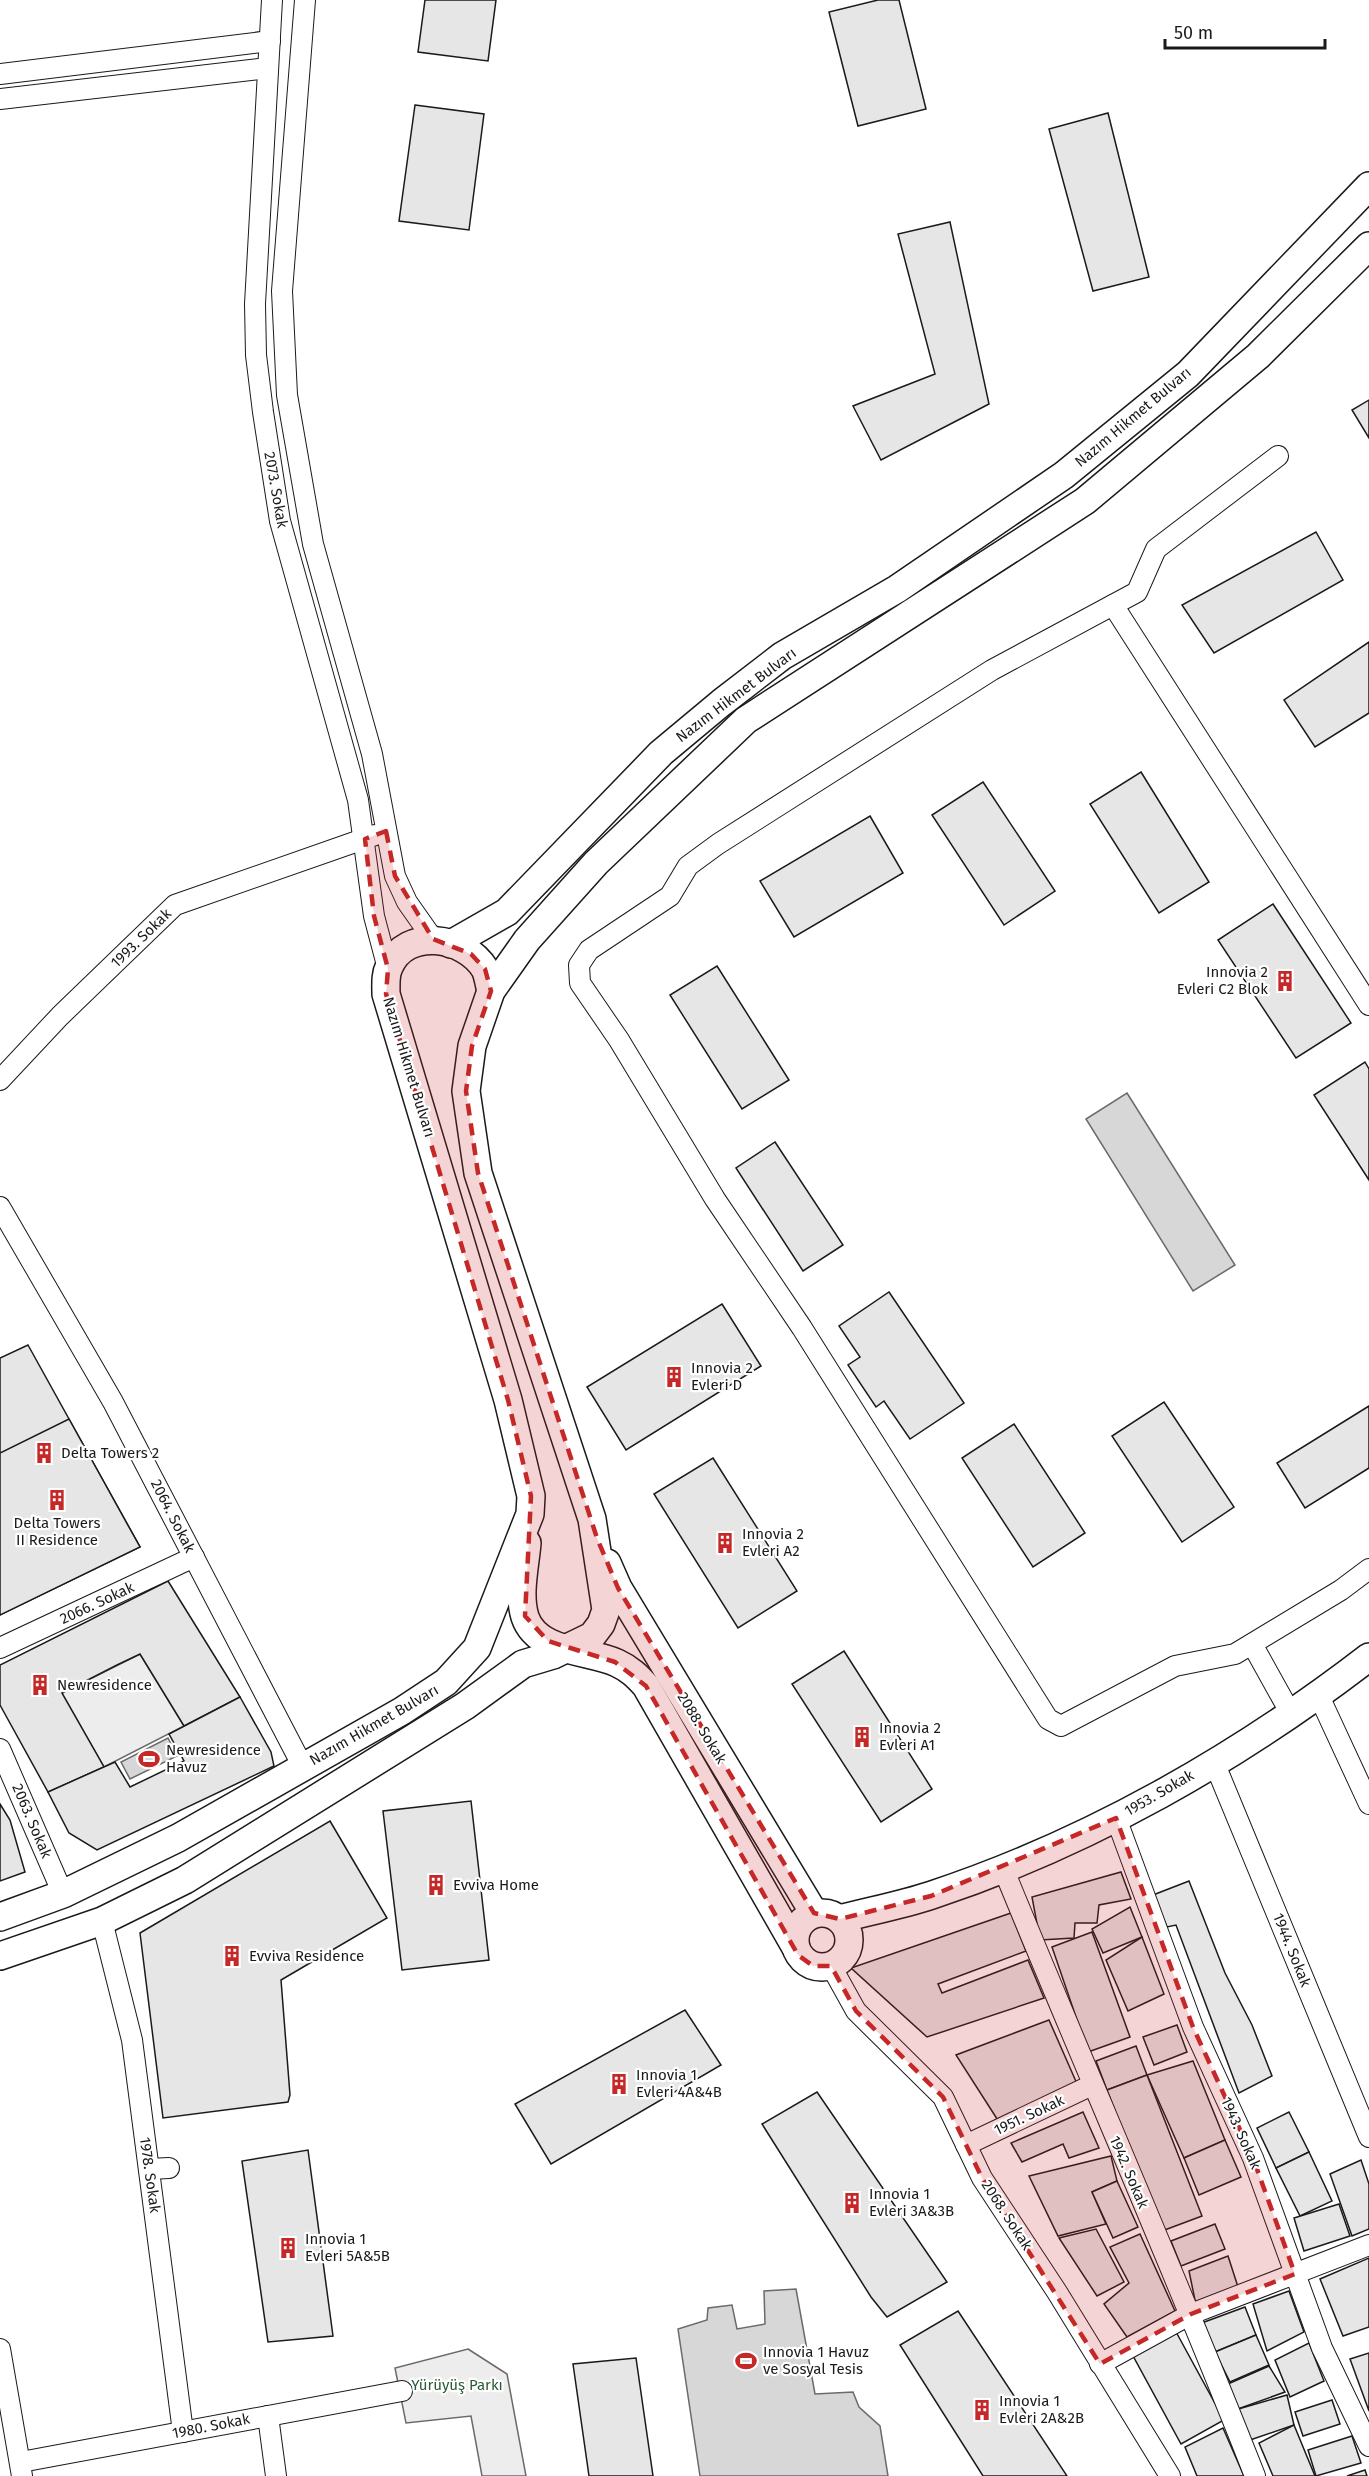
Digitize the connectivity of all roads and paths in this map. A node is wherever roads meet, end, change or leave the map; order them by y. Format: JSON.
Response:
{"nodes":[{"id":1,"x":272,"y":0,"type":"edge"},
{"id":2,"x":305,"y":0,"type":"edge"},
{"id":3,"x":270,"y":41,"type":"junction"},
{"id":4,"x":268,"y":68,"type":"junction"},
{"id":5,"x":0,"y":74,"type":"edge"},
{"id":6,"x":0,"y":99,"type":"edge"},
{"id":7,"x":1369,"y":186,"type":"edge"},
{"id":8,"x":1369,"y":246,"type":"edge"},
{"id":9,"x":1278,"y":456,"type":"dead end"},
{"id":10,"x":1113,"y":605,"type":"junction"},
{"id":11,"x":386,"y":831,"type":"junction"},
{"id":12,"x":365,"y":839,"type":"junction"},
{"id":13,"x":442,"y":941,"type":"junction"},
{"id":14,"x":388,"y":969,"type":"junction"},
{"id":15,"x":491,"y":991,"type":"junction"},
{"id":16,"x":1369,"y":1005,"type":"edge"},
{"id":17,"x":0,"y":1080,"type":"edge"},
{"id":18,"x":0,"y":1208,"type":"edge"},
{"id":19,"x":530,"y":1514,"type":"junction"},
{"id":20,"x":597,"y":1538,"type":"junction"},
{"id":21,"x":194,"y":1557,"type":"junction"},
{"id":22,"x":1369,"y":1569,"type":"edge"},
{"id":23,"x":1252,"y":1644,"type":"junction"},
{"id":24,"x":0,"y":1648,"type":"edge"},
{"id":25,"x":567,"y":1648,"type":"junction"},
{"id":26,"x":1369,"y":1657,"type":"edge"},
{"id":27,"x":1319,"y":1696,"type":"junction"},
{"id":28,"x":1291,"y":1714,"type":"junction"},
{"id":29,"x":0,"y":1749,"type":"edge"},
{"id":30,"x":1214,"y":1762,"type":"junction"},
{"id":31,"x":303,"y":1767,"type":"junction"},
{"id":32,"x":1369,"y":1804,"type":"edge"},
{"id":33,"x":1116,"y":1818,"type":"junction"},
{"id":34,"x":1003,"y":1868,"type":"junction"},
{"id":35,"x":63,"y":1894,"type":"junction"},
{"id":36,"x":931,"y":1896,"type":"junction"},
{"id":37,"x":814,"y":1913,"type":"junction"},
{"id":38,"x":0,"y":1917,"type":"edge"},
{"id":39,"x":840,"y":1919,"type":"junction"},
{"id":40,"x":102,"y":1921,"type":"junction"},
{"id":41,"x":849,"y":1944,"type":"junction"},
{"id":42,"x":795,"y":1946,"type":"junction"},
{"id":43,"x":0,"y":1956,"type":"edge"},
{"id":44,"x":831,"y":1966,"type":"junction"},
{"id":45,"x":1092,"y":2085,"type":"junction"},
{"id":46,"x":1369,"y":2137,"type":"edge"},
{"id":47,"x":966,"y":2145,"type":"junction"},
{"id":48,"x":1369,"y":2245,"type":"edge"},
{"id":49,"x":1295,"y":2274,"type":"junction"},
{"id":50,"x":1191,"y":2314,"type":"junction"},
{"id":51,"x":0,"y":2349,"type":"edge"},
{"id":52,"x":1100,"y":2364,"type":"junction"},
{"id":53,"x":402,"y":2391,"type":"dead end"},
{"id":54,"x":268,"y":2416,"type":"junction"},
{"id":55,"x":183,"y":2432,"type":"junction"},
{"id":56,"x":1369,"y":2446,"type":"edge"},
{"id":57,"x":22,"y":2469,"type":"edge"},
{"id":58,"x":276,"y":2476,"type":"edge"},
{"id":59,"x":1170,"y":2476,"type":"edge"},
{"id":60,"x":1255,"y":2476,"type":"edge"}],
"edges":[{"from":1,"to":3,"type":"street","name":"2073. Sokak"},
{"from":2,"to":11,"type":"street","name":"2073. Sokak"},
{"from":3,"to":4,"type":"street","name":"2073. Sokak"},
{"from":3,"to":5,"type":"street"},
{"from":4,"to":6,"type":"street"},
{"from":4,"to":12,"type":"street","name":"2073. Sokak"},
{"from":7,"to":13,"type":"main road","name":"Nazım Hikmet Bulvarı"},
{"from":8,"to":15,"type":"main road","name":"Nazım Hikmet Bulvarı"},
{"from":9,"to":10,"type":"street"},
{"from":10,"to":16,"type":"street"},
{"from":10,"to":23,"type":"street"},
{"from":11,"to":12,"type":"street","name":"1993. Sokak"},
{"from":11,"to":13,"type":"street","name":"2073. Sokak"},
{"from":12,"to":14,"type":"street","name":"2073. Sokak"},
{"from":12,"to":17,"type":"street","name":"1993. Sokak"},
{"from":13,"to":14,"type":"main road","name":"Nazım Hikmet Bulvarı"},
{"from":13,"to":15,"type":"main road"},
{"from":14,"to":19,"type":"main road","name":"Nazım Hikmet Bulvarı"},
{"from":15,"to":20,"type":"main road","name":"Nazım Hikmet Bulvarı"},
{"from":18,"to":21,"type":"street","name":"2064. Sokak"},
{"from":19,"to":25,"type":"main road"},
{"from":19,"to":31,"type":"main road","name":"Nazım Hikmet Bulvarı"},
{"from":20,"to":25,"type":"main road","name":"Nazım Hikmet Bulvarı"},
{"from":20,"to":37,"type":"main road","name":"2088. Sokak"},
{"from":21,"to":24,"type":"street","name":"2066. Sokak"},
{"from":21,"to":31,"type":"street","name":"2064. Sokak"},
{"from":22,"to":23,"type":"street"},
{"from":23,"to":28,"type":"street"},
{"from":25,"to":40,"type":"main road","name":"Nazım Hikmet Bulvarı"},
{"from":25,"to":42,"type":"main road"},
{"from":26,"to":27,"type":"main road","name":"1953. Sokak"},
{"from":27,"to":28,"type":"main road","name":"1953. Sokak"},
{"from":27,"to":32,"type":"street"},
{"from":28,"to":30,"type":"main road","name":"1953. Sokak"},
{"from":29,"to":35,"type":"street","name":"2063. Sokak"},
{"from":30,"to":33,"type":"main road","name":"1953. Sokak"},
{"from":30,"to":46,"type":"street","name":"1944. Sokak"},
{"from":31,"to":35,"type":"main road","name":"Nazım Hikmet Bulvarı"},
{"from":33,"to":34,"type":"main road","name":"1953. Sokak"},
{"from":33,"to":49,"type":"street","name":"1943. Sokak"},
{"from":34,"to":36,"type":"main road","name":"1953. Sokak"},
{"from":34,"to":45,"type":"street","name":"1942. Sokak"},
{"from":35,"to":38,"type":"main road","name":"Nazım Hikmet Bulvarı"},
{"from":36,"to":39,"type":"main road"},
{"from":36,"to":41,"type":"main road"},
{"from":37,"to":39,"type":"main road"},
{"from":37,"to":42,"type":"main road"},
{"from":39,"to":41,"type":"main road"},
{"from":40,"to":43,"type":"main road","name":"Nazım Hikmet Bulvarı"},
{"from":40,"to":55,"type":"street","name":"1978. Sokak"},
{"from":41,"to":44,"type":"main road"},
{"from":42,"to":44,"type":"main road"},
{"from":44,"to":47,"type":"street","name":"2068. Sokak"},
{"from":45,"to":47,"type":"street","name":"1951. Sokak"},
{"from":45,"to":50,"type":"street","name":"1942. Sokak"},
{"from":47,"to":52,"type":"street","name":"2068. Sokak"},
{"from":48,"to":49,"type":"street"},
{"from":49,"to":50,"type":"street"},
{"from":49,"to":56,"type":"street","name":"1943. Sokak"},
{"from":50,"to":52,"type":"street"},
{"from":50,"to":60,"type":"street","name":"1942. Sokak"},
{"from":51,"to":57,"type":"street"},
{"from":52,"to":59,"type":"street","name":"2068. Sokak"},
{"from":53,"to":54,"type":"street","name":"1980. Sokak"},
{"from":54,"to":55,"type":"street","name":"1980. Sokak"},
{"from":54,"to":58,"type":"street"},
{"from":55,"to":57,"type":"street","name":"1980. Sokak"}]}
